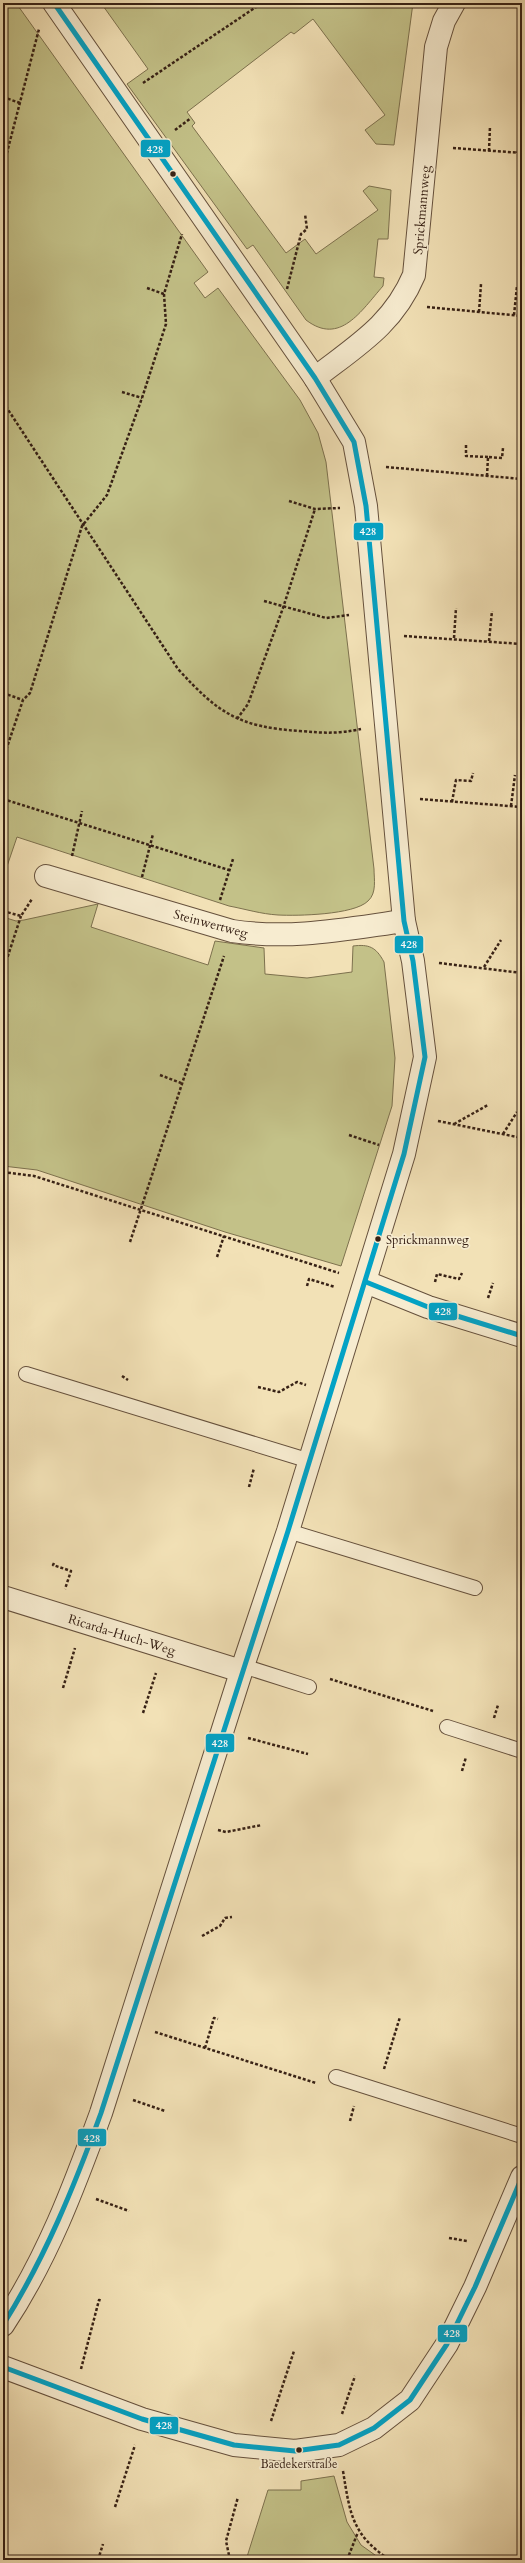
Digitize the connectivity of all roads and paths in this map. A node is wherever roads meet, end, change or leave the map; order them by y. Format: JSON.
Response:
{"nodes":[{"id":1,"x":54,"y":3,"type":"edge"},
{"id":2,"x":262,"y":3,"type":"edge"},
{"id":3,"x":454,"y":3,"type":"edge"},
{"id":4,"x":39,"y":26,"type":"dead end"},
{"id":5,"x":3,"y":97,"type":"edge"},
{"id":6,"x":120,"y":99,"type":"junction"},
{"id":7,"x":20,"y":103,"type":"junction"},
{"id":8,"x":490,"y":126,"type":"dead end"},
{"id":9,"x":522,"y":144,"type":"edge"},
{"id":10,"x":427,"y":146,"type":"junction"},
{"id":11,"x":489,"y":151,"type":"junction"},
{"id":12,"x":517,"y":153,"type":"junction"},
{"id":13,"x":522,"y":153,"type":"edge"},
{"id":14,"x":3,"y":168,"type":"edge"},
{"id":15,"x":192,"y":202,"type":"junction"},
{"id":16,"x":305,"y":214,"type":"dead end"},
{"id":17,"x":481,"y":284,"type":"dead end"},
{"id":18,"x":517,"y":286,"type":"dead end"},
{"id":19,"x":147,"y":288,"type":"dead end"},
{"id":20,"x":164,"y":294,"type":"junction"},
{"id":21,"x":404,"y":297,"type":"junction"},
{"id":22,"x":480,"y":312,"type":"junction"},
{"id":23,"x":514,"y":315,"type":"junction"},
{"id":24,"x":522,"y":316,"type":"edge"},
{"id":25,"x":278,"y":323,"type":"junction"},
{"id":26,"x":315,"y":378,"type":"junction"},
{"id":27,"x":122,"y":392,"type":"dead end"},
{"id":28,"x":142,"y":398,"type":"junction"},
{"id":29,"x":3,"y":402,"type":"edge"},
{"id":30,"x":466,"y":445,"type":"dead end"},
{"id":31,"x":503,"y":448,"type":"dead end"},
{"id":32,"x":488,"y":457,"type":"junction"},
{"id":33,"x":359,"y":465,"type":"junction"},
{"id":34,"x":487,"y":476,"type":"junction"},
{"id":35,"x":522,"y":479,"type":"edge"},
{"id":36,"x":289,"y":501,"type":"dead end"},
{"id":37,"x":366,"y":506,"type":"junction"},
{"id":38,"x":315,"y":509,"type":"junction"},
{"id":39,"x":82,"y":526,"type":"junction"},
{"id":40,"x":264,"y":602,"type":"dead end"},
{"id":41,"x":283,"y":608,"type":"junction"},
{"id":42,"x":456,"y":608,"type":"dead end"},
{"id":43,"x":377,"y":611,"type":"junction"},
{"id":44,"x":492,"y":611,"type":"dead end"},
{"id":45,"x":522,"y":634,"type":"edge"},
{"id":46,"x":380,"y":636,"type":"junction"},
{"id":47,"x":454,"y":638,"type":"junction"},
{"id":48,"x":489,"y":641,"type":"junction"},
{"id":49,"x":522,"y":644,"type":"edge"},
{"id":50,"x":3,"y":693,"type":"edge"},
{"id":51,"x":23,"y":700,"type":"junction"},
{"id":52,"x":237,"y":719,"type":"junction"},
{"id":53,"x":386,"y":723,"type":"junction"},
{"id":54,"x":3,"y":759,"type":"edge"},
{"id":55,"x":473,"y":773,"type":"dead end"},
{"id":56,"x":515,"y":775,"type":"dead end"},
{"id":57,"x":393,"y":796,"type":"junction"},
{"id":58,"x":3,"y":799,"type":"edge"},
{"id":59,"x":452,"y":802,"type":"junction"},
{"id":60,"x":511,"y":806,"type":"junction"},
{"id":61,"x":522,"y":807,"type":"edge"},
{"id":62,"x":82,"y":811,"type":"dead end"},
{"id":63,"x":80,"y":822,"type":"junction"},
{"id":64,"x":153,"y":834,"type":"dead end"},
{"id":65,"x":149,"y":846,"type":"junction"},
{"id":66,"x":233,"y":859,"type":"dead end"},
{"id":67,"x":229,"y":870,"type":"junction"},
{"id":68,"x":56,"y":879,"type":"junction"},
{"id":69,"x":137,"y":903,"type":"junction"},
{"id":70,"x":3,"y":911,"type":"edge"},
{"id":71,"x":21,"y":916,"type":"junction"},
{"id":72,"x":404,"y":921,"type":"junction"},
{"id":73,"x":223,"y":928,"type":"junction"},
{"id":74,"x":501,"y":940,"type":"dead end"},
{"id":75,"x":413,"y":961,"type":"junction"},
{"id":76,"x":484,"y":967,"type":"junction"},
{"id":77,"x":3,"y":971,"type":"edge"},
{"id":78,"x":522,"y":973,"type":"edge"},
{"id":79,"x":160,"y":1075,"type":"dead end"},
{"id":80,"x":181,"y":1084,"type":"junction"},
{"id":81,"x":488,"y":1105,"type":"dead end"},
{"id":82,"x":517,"y":1112,"type":"dead end"},
{"id":83,"x":414,"y":1115,"type":"junction"},
{"id":84,"x":454,"y":1124,"type":"junction"},
{"id":85,"x":503,"y":1134,"type":"junction"},
{"id":86,"x":349,"y":1135,"type":"dead end"},
{"id":87,"x":522,"y":1138,"type":"edge"},
{"id":88,"x":404,"y":1154,"type":"junction"},
{"id":89,"x":3,"y":1172,"type":"edge"},
{"id":90,"x":141,"y":1210,"type":"junction"},
{"id":91,"x":224,"y":1236,"type":"junction"},
{"id":92,"x":130,"y":1242,"type":"dead end"},
{"id":93,"x":218,"y":1257,"type":"dead end"},
{"id":94,"x":307,"y":1286,"type":"dead end"},
{"id":95,"x":364,"y":1289,"type":"junction"},
{"id":96,"x":522,"y":1336,"type":"edge"},
{"id":97,"x":26,"y":1374,"type":"dead end"},
{"id":98,"x":258,"y":1387,"type":"dead end"},
{"id":99,"x":331,"y":1394,"type":"junction"},
{"id":100,"x":310,"y":1462,"type":"junction"},
{"id":101,"x":288,"y":1531,"type":"junction"},
{"id":102,"x":54,"y":1563,"type":"dead end"},
{"id":103,"x":475,"y":1588,"type":"dead end"},
{"id":104,"x":3,"y":1598,"type":"edge"},
{"id":105,"x":57,"y":1614,"type":"junction"},
{"id":106,"x":83,"y":1622,"type":"junction"},
{"id":107,"x":164,"y":1647,"type":"junction"},
{"id":108,"x":242,"y":1668,"type":"junction"},
{"id":109,"x":322,"y":1677,"type":"dead end"},
{"id":110,"x":309,"y":1687,"type":"dead end"},
{"id":111,"x":63,"y":1688,"type":"dead end"},
{"id":112,"x":143,"y":1713,"type":"dead end"},
{"id":113,"x":447,"y":1727,"type":"joint"},
{"id":114,"x":223,"y":1729,"type":"junction"},
{"id":115,"x":522,"y":1751,"type":"edge"},
{"id":116,"x":308,"y":1754,"type":"dead end"},
{"id":117,"x":193,"y":1823,"type":"junction"},
{"id":118,"x":262,"y":1825,"type":"dead end"},
{"id":119,"x":232,"y":1917,"type":"dead end"},
{"id":120,"x":202,"y":1936,"type":"dead end"},
{"id":121,"x":400,"y":2018,"type":"dead end"},
{"id":122,"x":218,"y":2019,"type":"dead end"},
{"id":123,"x":130,"y":2025,"type":"junction"},
{"id":124,"x":205,"y":2048,"type":"junction"},
{"id":125,"x":522,"y":2066,"type":"edge"},
{"id":126,"x":520,"y":2071,"type":"dead end"},
{"id":127,"x":336,"y":2077,"type":"joint"},
{"id":128,"x":377,"y":2090,"type":"junction"},
{"id":129,"x":108,"y":2092,"type":"junction"},
{"id":130,"x":165,"y":2111,"type":"dead end"},
{"id":131,"x":522,"y":2136,"type":"edge"},
{"id":132,"x":522,"y":2177,"type":"edge"},
{"id":133,"x":73,"y":2191,"type":"junction"},
{"id":134,"x":129,"y":2211,"type":"dead end"},
{"id":135,"x":102,"y":2301,"type":"dead end"},
{"id":136,"x":3,"y":2325,"type":"edge"},
{"id":137,"x":294,"y":2351,"type":"dead end"},
{"id":138,"x":3,"y":2368,"type":"edge"},
{"id":139,"x":74,"y":2394,"type":"junction"},
{"id":140,"x":142,"y":2419,"type":"junction"},
{"id":141,"x":339,"y":2445,"type":"junction"},
{"id":142,"x":262,"y":2449,"type":"junction"},
{"id":143,"x":238,"y":2497,"type":"dead end"},
{"id":144,"x":116,"y":2507,"type":"dead end"},
{"id":145,"x":358,"y":2532,"type":"junction"},
{"id":146,"x":103,"y":2544,"type":"dead end"},
{"id":147,"x":98,"y":2560,"type":"edge"},
{"id":148,"x":230,"y":2560,"type":"edge"},
{"id":149,"x":346,"y":2560,"type":"edge"},
{"id":150,"x":390,"y":2560,"type":"edge"}],
"edges":[{"from":1,"to":6,"type":"street"},
{"from":2,"to":6,"type":"path"},
{"from":3,"to":10,"type":"street","name":"Sprickmannweg"},
{"from":4,"to":7,"type":"path"},
{"from":5,"to":7,"type":"path"},
{"from":6,"to":15,"type":"street"},
{"from":7,"to":14,"type":"path"},
{"from":8,"to":11,"type":"path"},
{"from":9,"to":12,"type":"path"},
{"from":10,"to":11,"type":"path"},
{"from":10,"to":21,"type":"street","name":"Sprickmannweg"},
{"from":11,"to":12,"type":"path"},
{"from":12,"to":13,"type":"path"},
{"from":15,"to":20,"type":"path"},
{"from":15,"to":25,"type":"street"},
{"from":16,"to":25,"type":"path"},
{"from":17,"to":22,"type":"path"},
{"from":18,"to":23,"type":"path"},
{"from":19,"to":20,"type":"path"},
{"from":20,"to":28,"type":"path"},
{"from":21,"to":22,"type":"path"},
{"from":21,"to":26,"type":"street","name":"Sprickmannweg"},
{"from":22,"to":23,"type":"path"},
{"from":23,"to":24,"type":"path"},
{"from":25,"to":26,"type":"street"},
{"from":26,"to":33,"type":"street"},
{"from":27,"to":28,"type":"path"},
{"from":28,"to":39,"type":"path"},
{"from":29,"to":39,"type":"path"},
{"from":30,"to":32,"type":"path"},
{"from":31,"to":32,"type":"path"},
{"from":32,"to":34,"type":"path"},
{"from":33,"to":34,"type":"path"},
{"from":33,"to":37,"type":"street"},
{"from":34,"to":35,"type":"path"},
{"from":36,"to":38,"type":"path"},
{"from":37,"to":38,"type":"path"},
{"from":37,"to":43,"type":"street"},
{"from":38,"to":41,"type":"path"},
{"from":39,"to":51,"type":"path"},
{"from":39,"to":52,"type":"path"},
{"from":40,"to":41,"type":"path"},
{"from":41,"to":43,"type":"path"},
{"from":41,"to":52,"type":"path"},
{"from":42,"to":47,"type":"path"},
{"from":43,"to":46,"type":"street"},
{"from":44,"to":48,"type":"path"},
{"from":45,"to":49,"type":"path"},
{"from":46,"to":47,"type":"path"},
{"from":46,"to":53,"type":"street"},
{"from":47,"to":48,"type":"path"},
{"from":48,"to":49,"type":"path"},
{"from":50,"to":51,"type":"path"},
{"from":51,"to":54,"type":"path"},
{"from":52,"to":53,"type":"path"},
{"from":53,"to":57,"type":"street"},
{"from":55,"to":59,"type":"path"},
{"from":56,"to":60,"type":"path"},
{"from":57,"to":59,"type":"path"},
{"from":57,"to":72,"type":"street"},
{"from":58,"to":63,"type":"path"},
{"from":59,"to":60,"type":"path"},
{"from":60,"to":61,"type":"path"},
{"from":62,"to":63,"type":"path"},
{"from":63,"to":65,"type":"path"},
{"from":63,"to":68,"type":"path"},
{"from":64,"to":65,"type":"path"},
{"from":65,"to":67,"type":"path"},
{"from":65,"to":69,"type":"path"},
{"from":66,"to":67,"type":"path"},
{"from":67,"to":73,"type":"path"},
{"from":68,"to":69,"type":"street","name":"Steinwertweg"},
{"from":68,"to":71,"type":"path"},
{"from":69,"to":73,"type":"street","name":"Steinwertweg"},
{"from":70,"to":71,"type":"path"},
{"from":71,"to":77,"type":"path"},
{"from":72,"to":73,"type":"street","name":"Steinwertweg"},
{"from":72,"to":75,"type":"street"},
{"from":73,"to":80,"type":"path"},
{"from":74,"to":76,"type":"path"},
{"from":75,"to":76,"type":"path"},
{"from":75,"to":83,"type":"street"},
{"from":76,"to":78,"type":"path"},
{"from":79,"to":80,"type":"path"},
{"from":80,"to":90,"type":"path"},
{"from":81,"to":84,"type":"path"},
{"from":82,"to":85,"type":"path"},
{"from":83,"to":84,"type":"path"},
{"from":83,"to":88,"type":"street"},
{"from":84,"to":85,"type":"path"},
{"from":85,"to":87,"type":"path"},
{"from":86,"to":88,"type":"path"},
{"from":88,"to":95,"type":"street"},
{"from":89,"to":90,"type":"path"},
{"from":90,"to":91,"type":"path"},
{"from":90,"to":92,"type":"path"},
{"from":91,"to":93,"type":"path"},
{"from":91,"to":95,"type":"path"},
{"from":94,"to":95,"type":"path"},
{"from":95,"to":96,"type":"street"},
{"from":95,"to":99,"type":"street"},
{"from":97,"to":100,"type":"lane"},
{"from":98,"to":99,"type":"path"},
{"from":99,"to":100,"type":"street"},
{"from":100,"to":101,"type":"street"},
{"from":101,"to":103,"type":"lane"},
{"from":101,"to":108,"type":"street"},
{"from":102,"to":105,"type":"path"},
{"from":104,"to":105,"type":"street","name":"Ricarda-Huch-Weg"},
{"from":105,"to":106,"type":"street","name":"Ricarda-Huch-Weg"},
{"from":106,"to":107,"type":"street","name":"Ricarda-Huch-Weg"},
{"from":106,"to":111,"type":"path"},
{"from":107,"to":108,"type":"street","name":"Ricarda-Huch-Weg"},
{"from":107,"to":112,"type":"path"},
{"from":108,"to":110,"type":"lane"},
{"from":108,"to":114,"type":"street"},
{"from":109,"to":113,"type":"path"},
{"from":113,"to":115,"type":"lane"},
{"from":114,"to":116,"type":"path"},
{"from":114,"to":117,"type":"street"},
{"from":117,"to":118,"type":"path"},
{"from":117,"to":123,"type":"street"},
{"from":119,"to":120,"type":"path"},
{"from":121,"to":128,"type":"path"},
{"from":122,"to":124,"type":"path"},
{"from":123,"to":124,"type":"path"},
{"from":123,"to":129,"type":"street"},
{"from":124,"to":127,"type":"path"},
{"from":125,"to":126,"type":"path"},
{"from":127,"to":128,"type":"lane"},
{"from":128,"to":131,"type":"lane"},
{"from":129,"to":130,"type":"path"},
{"from":129,"to":133,"type":"street"},
{"from":132,"to":141,"type":"street"},
{"from":133,"to":134,"type":"path"},
{"from":133,"to":136,"type":"street"},
{"from":135,"to":139,"type":"path"},
{"from":137,"to":142,"type":"path"},
{"from":138,"to":139,"type":"street"},
{"from":139,"to":140,"type":"street"},
{"from":140,"to":142,"type":"street"},
{"from":140,"to":144,"type":"path"},
{"from":141,"to":142,"type":"street"},
{"from":141,"to":145,"type":"path"},
{"from":143,"to":148,"type":"path"},
{"from":145,"to":149,"type":"path"},
{"from":145,"to":150,"type":"path"},
{"from":146,"to":147,"type":"path"}]}
